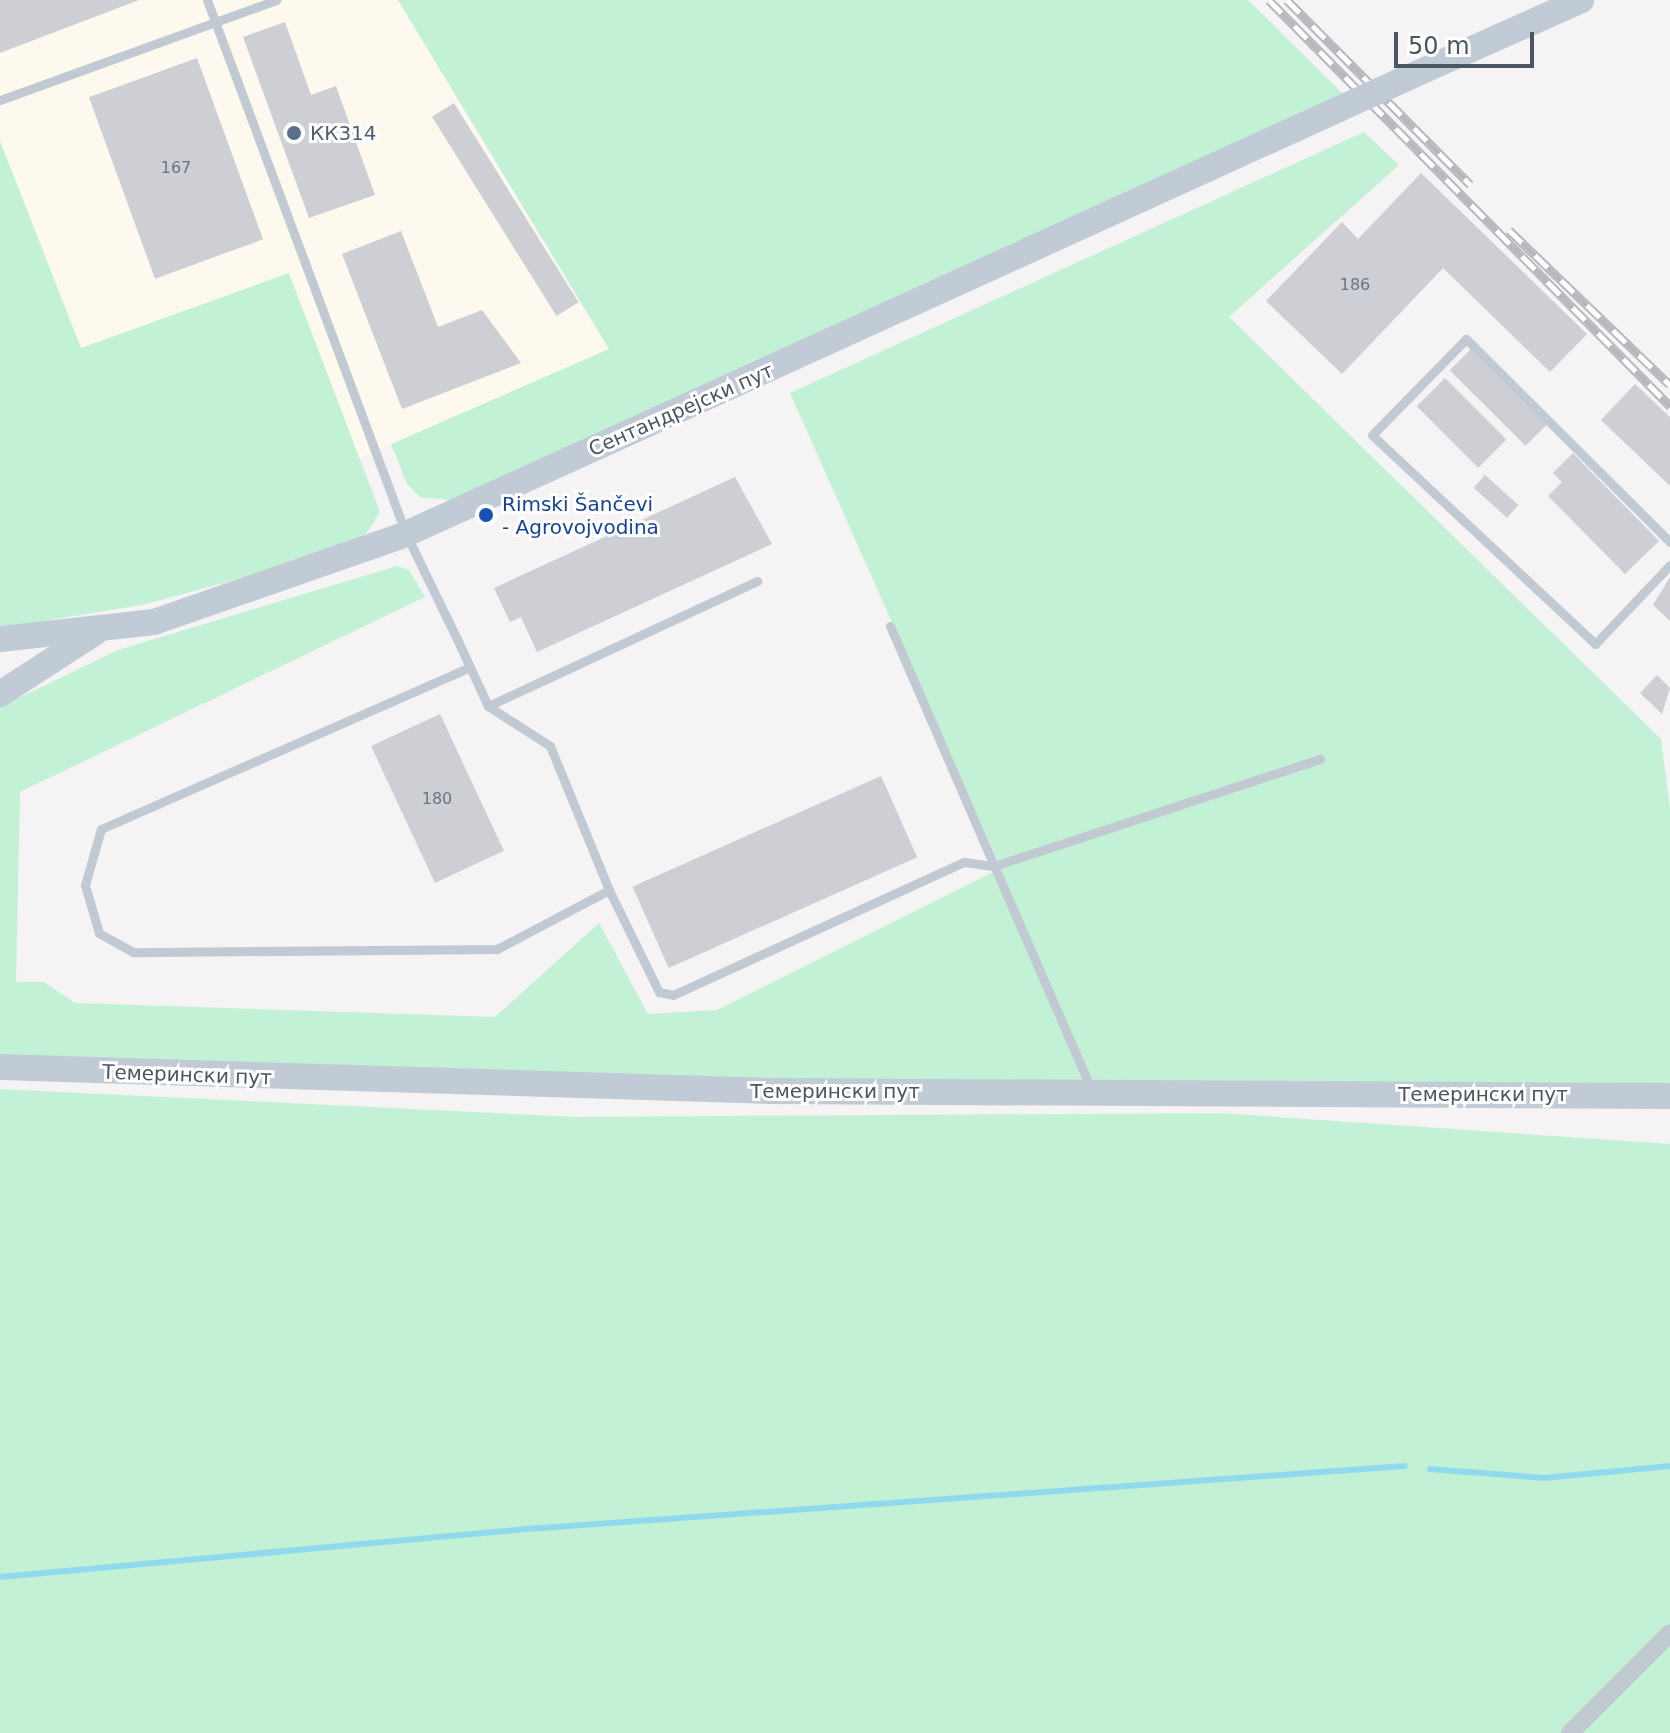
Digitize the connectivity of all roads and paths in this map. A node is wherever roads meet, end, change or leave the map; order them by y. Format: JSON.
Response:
{"nodes":[{"id":1,"x":207,"y":0,"type":"edge"},
{"id":2,"x":277,"y":0,"type":"edge"},
{"id":3,"x":1581,"y":0,"type":"edge"},
{"id":4,"x":215,"y":22,"type":"junction"},
{"id":5,"x":0,"y":100,"type":"edge"},
{"id":6,"x":406,"y":534,"type":"junction"},
{"id":7,"x":1670,"y":542,"type":"edge"},
{"id":8,"x":1670,"y":565,"type":"edge"},
{"id":9,"x":757,"y":581,"type":"dead end"},
{"id":10,"x":890,"y":626,"type":"dead end"},
{"id":11,"x":96,"y":632,"type":"junction"},
{"id":12,"x":0,"y":639,"type":"edge"},
{"id":13,"x":470,"y":667,"type":"junction"},
{"id":14,"x":0,"y":694,"type":"edge"},
{"id":15,"x":488,"y":706,"type":"junction"},
{"id":16,"x":1320,"y":759,"type":"dead end"},
{"id":17,"x":994,"y":866,"type":"junction"},
{"id":18,"x":609,"y":890,"type":"junction"},
{"id":19,"x":0,"y":1067,"type":"edge"},
{"id":20,"x":1092,"y":1091,"type":"junction"},
{"id":21,"x":1670,"y":1096,"type":"edge"},
{"id":22,"x":1670,"y":1633,"type":"edge"},
{"id":23,"x":1570,"y":1733,"type":"edge"}],
"edges":[{"from":1,"to":4,"type":"lane"},
{"from":2,"to":4,"type":"lane"},
{"from":3,"to":6,"type":"main road","name":"Сентандрејски пут","bridge":true},
{"from":4,"to":5,"type":"lane"},
{"from":4,"to":6,"type":"lane"},
{"from":6,"to":11,"type":"main road","name":"Сентандрејски пут"},
{"from":6,"to":13,"type":"lane"},
{"from":7,"to":8,"type":"lane"},
{"from":9,"to":15,"type":"lane"},
{"from":10,"to":17,"type":"lane"},
{"from":11,"to":12,"type":"main road","name":"Сентандрејски пут"},
{"from":11,"to":14,"type":"main road"},
{"from":13,"to":15,"type":"lane"},
{"from":13,"to":18,"type":"lane"},
{"from":15,"to":18,"type":"lane"},
{"from":16,"to":17,"type":"lane"},
{"from":17,"to":18,"type":"lane"},
{"from":17,"to":20,"type":"lane"},
{"from":19,"to":20,"type":"main road","name":"Темерински пут"},
{"from":20,"to":21,"type":"main road","name":"Темерински пут"},
{"from":22,"to":23,"type":"street"}]}
